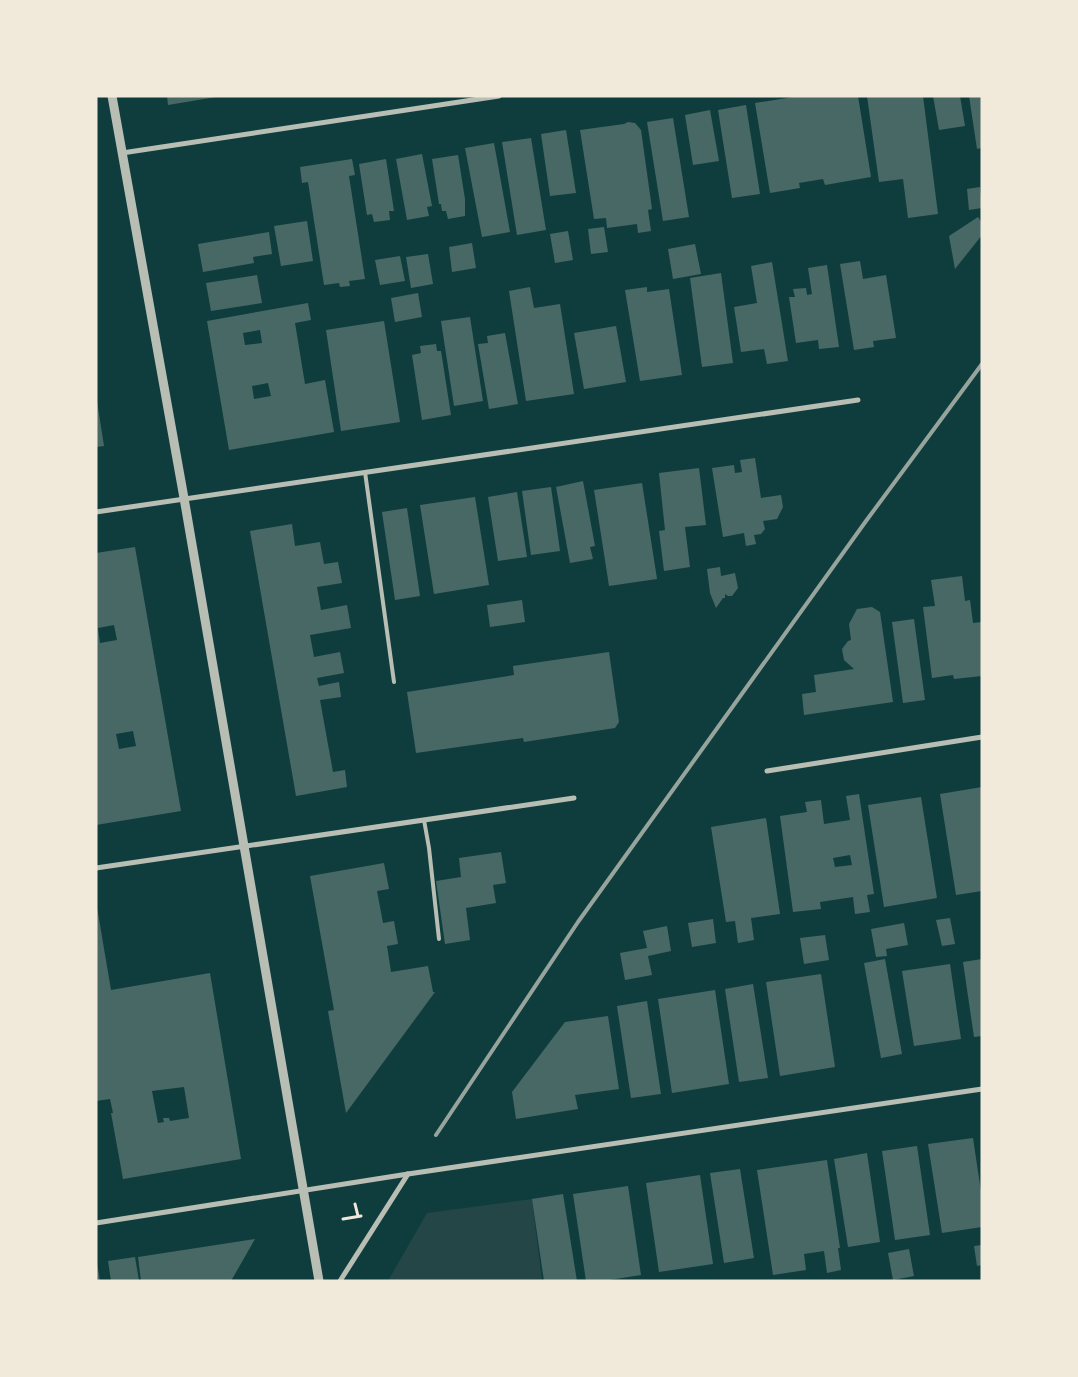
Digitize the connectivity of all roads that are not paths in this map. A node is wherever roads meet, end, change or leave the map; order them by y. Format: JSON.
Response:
{"nodes":[{"id":1,"x":112,"y":96,"type":"edge"},
{"id":2,"x":499,"y":96,"type":"edge"},
{"id":3,"x":122,"y":153,"type":"junction"},
{"id":4,"x":858,"y":400,"type":"dead end"},
{"id":5,"x":365,"y":472,"type":"junction"},
{"id":6,"x":184,"y":498,"type":"junction"},
{"id":7,"x":96,"y":512,"type":"edge"},
{"id":8,"x":394,"y":682,"type":"dead end"},
{"id":9,"x":982,"y":737,"type":"edge"},
{"id":10,"x":767,"y":771,"type":"dead end"},
{"id":11,"x":574,"y":798,"type":"dead end"},
{"id":12,"x":424,"y":820,"type":"junction"},
{"id":13,"x":243,"y":846,"type":"junction"},
{"id":14,"x":96,"y":868,"type":"edge"},
{"id":15,"x":439,"y":939,"type":"dead end"},
{"id":16,"x":982,"y":1089,"type":"edge"},
{"id":17,"x":408,"y":1174,"type":"junction"},
{"id":18,"x":304,"y":1191,"type":"junction"},
{"id":19,"x":96,"y":1223,"type":"edge"},
{"id":20,"x":319,"y":1281,"type":"edge"},
{"id":21,"x":340,"y":1281,"type":"edge"}],
"edges":[{"from":1,"to":3,"type":"street"},
{"from":2,"to":3,"type":"street"},
{"from":3,"to":6,"type":"street"},
{"from":4,"to":5,"type":"street"},
{"from":5,"to":6,"type":"street"},
{"from":5,"to":8,"type":"lane"},
{"from":6,"to":7,"type":"street"},
{"from":6,"to":13,"type":"street"},
{"from":9,"to":10,"type":"street"},
{"from":11,"to":12,"type":"street"},
{"from":12,"to":13,"type":"street"},
{"from":12,"to":15,"type":"lane"},
{"from":13,"to":14,"type":"street"},
{"from":13,"to":18,"type":"street"},
{"from":16,"to":17,"type":"street"},
{"from":17,"to":18,"type":"street"},
{"from":17,"to":21,"type":"street"},
{"from":18,"to":19,"type":"street"},
{"from":18,"to":20,"type":"street"}]}
